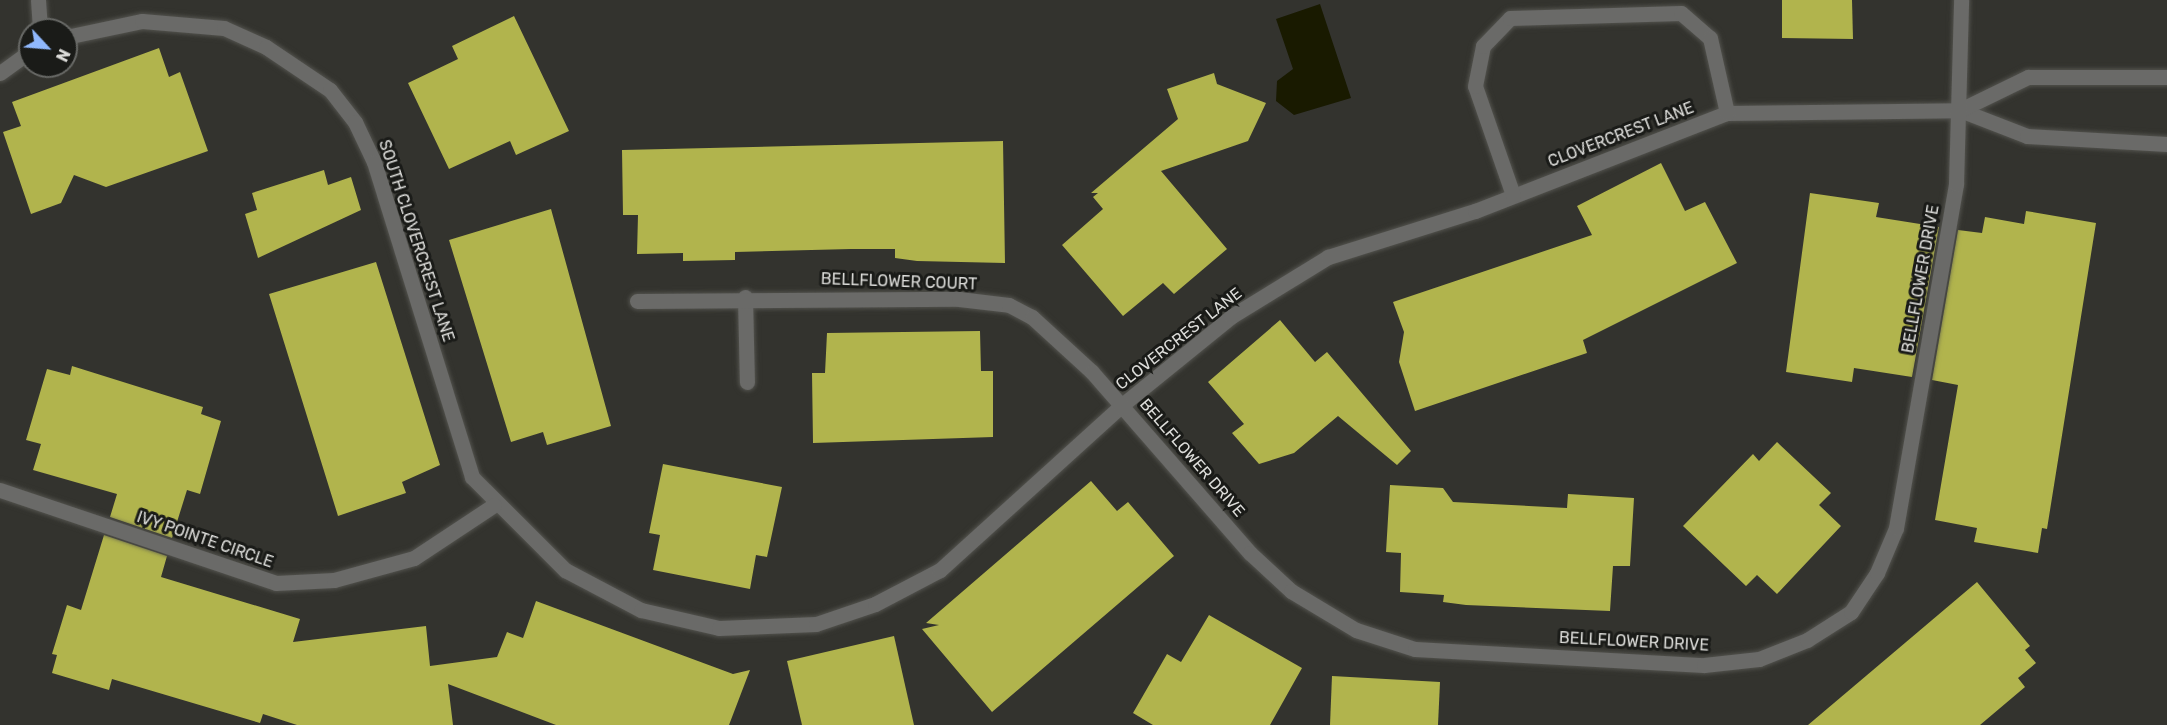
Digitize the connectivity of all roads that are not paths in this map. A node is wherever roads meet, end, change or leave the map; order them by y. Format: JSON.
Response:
{"nodes":[{"id":1,"x":38,"y":0,"type":"edge"},
{"id":2,"x":1961,"y":0,"type":"edge"},
{"id":3,"x":39,"y":18,"type":"edge"},
{"id":4,"x":78,"y":35,"type":"edge"},
{"id":5,"x":18,"y":60,"type":"edge"},
{"id":6,"x":0,"y":73,"type":"edge"},
{"id":7,"x":2167,"y":77,"type":"edge"},
{"id":8,"x":1960,"y":110,"type":"junction"},
{"id":9,"x":1727,"y":113,"type":"junction"},
{"id":10,"x":2167,"y":144,"type":"edge"},
{"id":11,"x":1513,"y":195,"type":"junction"},
{"id":12,"x":745,"y":297,"type":"junction"},
{"id":13,"x":637,"y":301,"type":"dead end"},
{"id":14,"x":747,"y":382,"type":"dead end"},
{"id":15,"x":1122,"y":405,"type":"junction"},
{"id":16,"x":0,"y":490,"type":"edge"},
{"id":17,"x":495,"y":505,"type":"junction"}],
"edges":[{"from":1,"to":3,"type":"street"},
{"from":2,"to":8,"type":"street","name":"BELLFLOWER DRIVE"},
{"from":4,"to":17,"type":"street","name":"SOUTH CLOVERCREST LANE"},
{"from":5,"to":6,"type":"street"},
{"from":7,"to":8,"type":"street","name":"CLOVERCREST LANE"},
{"from":8,"to":9,"type":"street","name":"CLOVERCREST LANE"},
{"from":8,"to":10,"type":"street","name":"CLOVERCREST LANE"},
{"from":8,"to":15,"type":"street","name":"BELLFLOWER DRIVE"},
{"from":9,"to":11,"type":"street","name":"CLOVERCREST LANE"},
{"from":9,"to":11,"type":"street"},
{"from":11,"to":15,"type":"street","name":"CLOVERCREST LANE"},
{"from":12,"to":13,"type":"street","name":"BELLFLOWER COURT"},
{"from":12,"to":14,"type":"street"},
{"from":12,"to":15,"type":"street","name":"BELLFLOWER COURT"},
{"from":15,"to":17,"type":"street","name":"CLOVERCREST LANE"},
{"from":16,"to":17,"type":"street","name":"IVY POINTE CIRCLE"}]}
